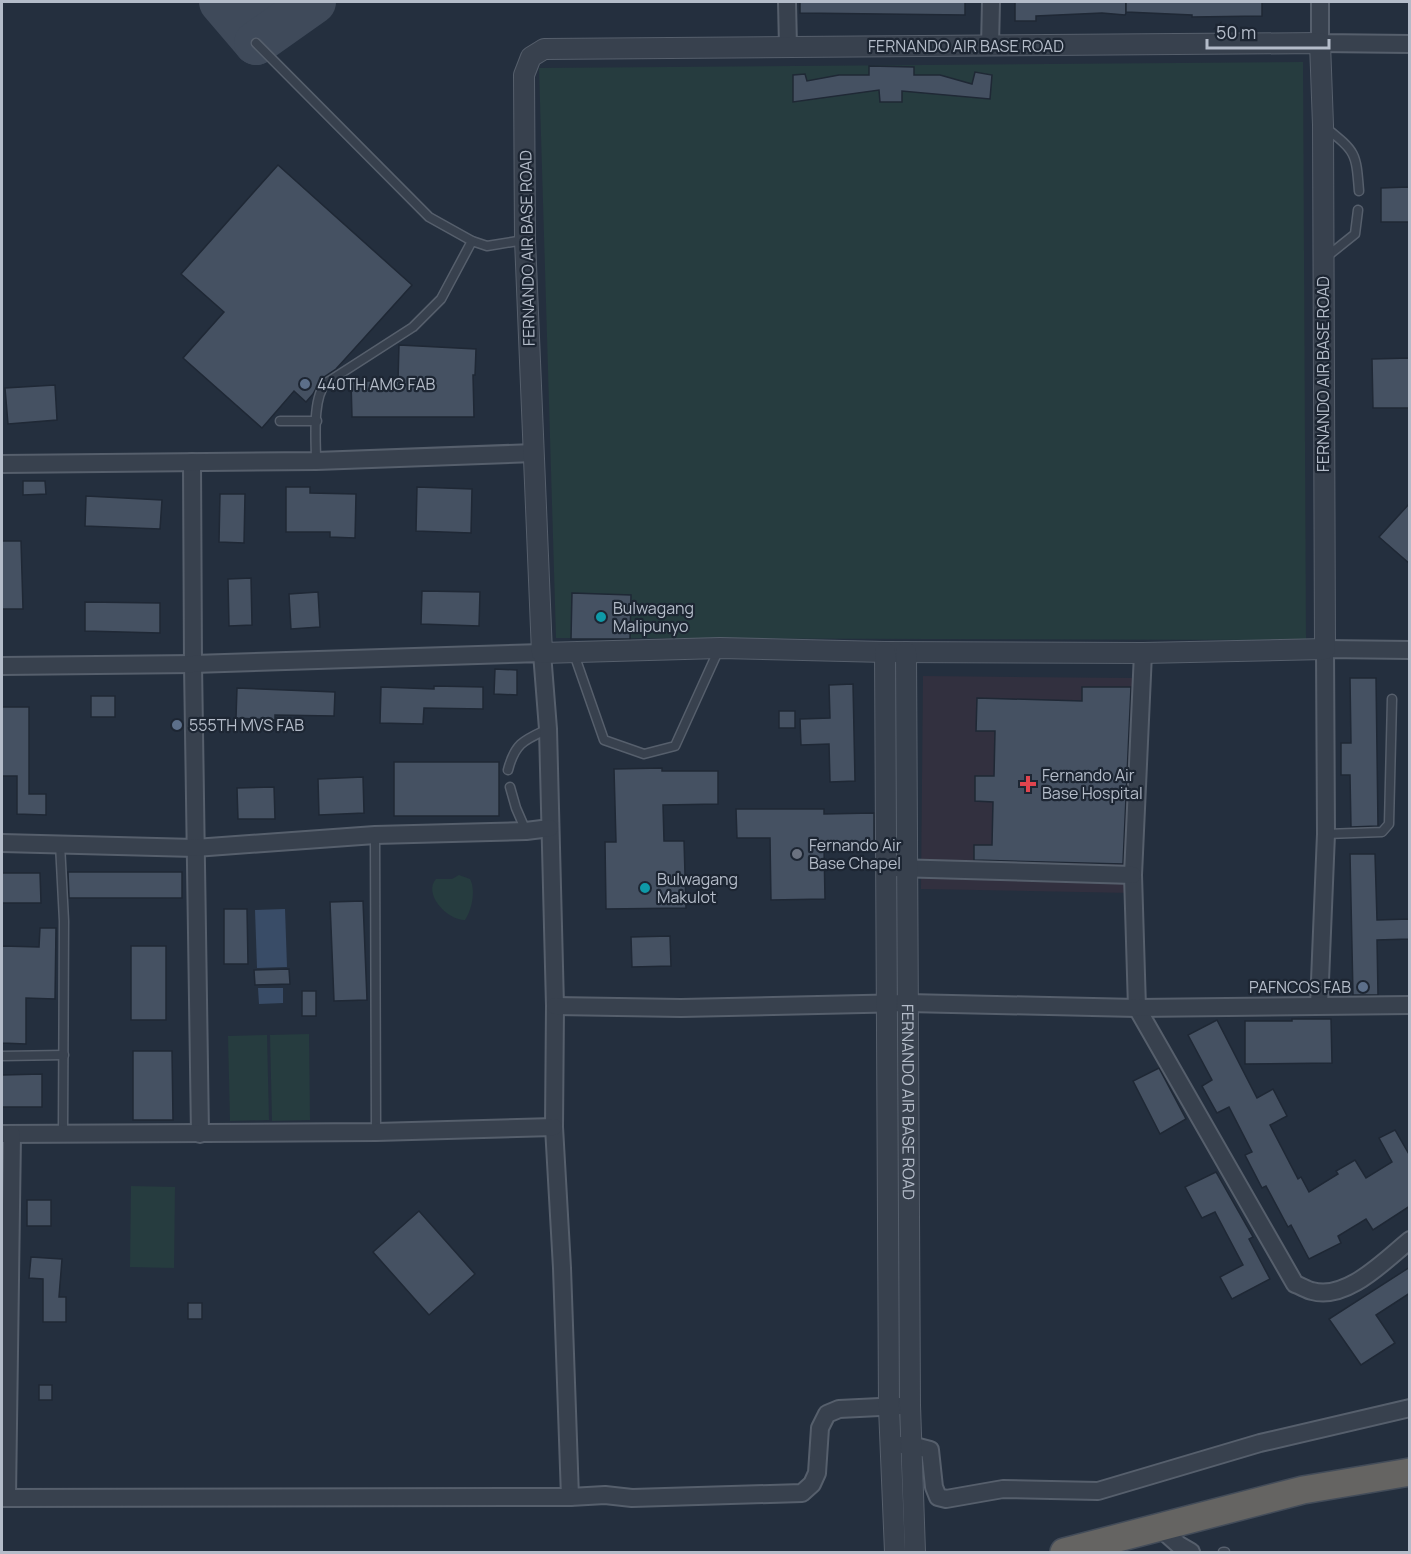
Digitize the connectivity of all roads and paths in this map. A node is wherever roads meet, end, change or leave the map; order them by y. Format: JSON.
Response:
{"nodes":[{"id":1,"x":787,"y":2,"type":"edge"},
{"id":2,"x":991,"y":2,"type":"edge"},
{"id":3,"x":1320,"y":2,"type":"edge"},
{"id":4,"x":255,"y":43,"type":"dead end"},
{"id":5,"x":1320,"y":44,"type":"junction"},
{"id":6,"x":1410,"y":44,"type":"edge"},
{"id":7,"x":990,"y":46,"type":"junction"},
{"id":8,"x":788,"y":47,"type":"junction"},
{"id":9,"x":1323,"y":125,"type":"junction"},
{"id":10,"x":1359,"y":191,"type":"dead end"},
{"id":11,"x":1358,"y":210,"type":"dead end"},
{"id":12,"x":525,"y":240,"type":"junction"},
{"id":13,"x":472,"y":241,"type":"junction"},
{"id":14,"x":1322,"y":260,"type":"junction"},
{"id":15,"x":280,"y":421,"type":"dead end"},
{"id":16,"x":317,"y":421,"type":"junction"},
{"id":17,"x":534,"y":453,"type":"junction"},
{"id":18,"x":316,"y":461,"type":"junction"},
{"id":19,"x":192,"y":462,"type":"junction"},
{"id":20,"x":2,"y":464,"type":"edge"},
{"id":21,"x":720,"y":648,"type":"junction"},
{"id":22,"x":1325,"y":649,"type":"junction"},
{"id":23,"x":1410,"y":650,"type":"edge"},
{"id":24,"x":885,"y":652,"type":"junction"},
{"id":25,"x":906,"y":652,"type":"junction"},
{"id":26,"x":542,"y":653,"type":"junction"},
{"id":27,"x":574,"y":653,"type":"junction"},
{"id":28,"x":1143,"y":653,"type":"junction"},
{"id":29,"x":193,"y":664,"type":"junction"},
{"id":30,"x":2,"y":666,"type":"edge"},
{"id":31,"x":1392,"y":699,"type":"dead end"},
{"id":32,"x":886,"y":719,"type":"junction"},
{"id":33,"x":907,"y":719,"type":"junction"},
{"id":34,"x":548,"y":729,"type":"junction"},
{"id":35,"x":508,"y":770,"type":"dead end"},
{"id":36,"x":510,"y":787,"type":"dead end"},
{"id":37,"x":550,"y":828,"type":"junction"},
{"id":38,"x":526,"y":831,"type":"junction"},
{"id":39,"x":1326,"y":834,"type":"junction"},
{"id":40,"x":375,"y":835,"type":"junction"},
{"id":41,"x":2,"y":843,"type":"edge"},
{"id":42,"x":60,"y":844,"type":"junction"},
{"id":43,"x":195,"y":848,"type":"junction"},
{"id":44,"x":885,"y":868,"type":"junction"},
{"id":45,"x":907,"y":868,"type":"junction"},
{"id":46,"x":1133,"y":874,"type":"junction"},
{"id":47,"x":887,"y":1003,"type":"junction"},
{"id":48,"x":908,"y":1003,"type":"junction"},
{"id":49,"x":1319,"y":1005,"type":"junction"},
{"id":50,"x":1410,"y":1005,"type":"edge"},
{"id":51,"x":555,"y":1006,"type":"junction"},
{"id":52,"x":1137,"y":1008,"type":"junction"},
{"id":53,"x":64,"y":1055,"type":"junction"},
{"id":54,"x":2,"y":1056,"type":"edge"},
{"id":55,"x":554,"y":1127,"type":"junction"},
{"id":56,"x":63,"y":1132,"type":"junction"},
{"id":57,"x":376,"y":1132,"type":"junction"},
{"id":58,"x":7,"y":1134,"type":"edge"},
{"id":59,"x":200,"y":1134,"type":"junction"},
{"id":60,"x":888,"y":1218,"type":"junction"},
{"id":61,"x":909,"y":1220,"type":"junction"},
{"id":62,"x":1410,"y":1240,"type":"edge"},
{"id":63,"x":888,"y":1249,"type":"junction"},
{"id":64,"x":909,"y":1251,"type":"junction"},
{"id":65,"x":910,"y":1405,"type":"junction"},
{"id":66,"x":889,"y":1408,"type":"junction"},
{"id":67,"x":1410,"y":1408,"type":"edge"},
{"id":68,"x":901,"y":1445,"type":"junction"},
{"id":69,"x":1410,"y":1472,"type":"edge"},
{"id":70,"x":892,"y":1483,"type":"junction"},
{"id":71,"x":912,"y":1483,"type":"junction"},
{"id":72,"x":4,"y":1497,"type":"edge"},
{"id":73,"x":570,"y":1497,"type":"junction"},
{"id":74,"x":914,"y":1502,"type":"junction"},
{"id":75,"x":892,"y":1505,"type":"junction"},
{"id":76,"x":1160,"y":1528,"type":"junction"},
{"id":77,"x":1081,"y":1550,"type":"edge"},
{"id":78,"x":895,"y":1552,"type":"edge"},
{"id":79,"x":915,"y":1552,"type":"edge"},
{"id":80,"x":1191,"y":1552,"type":"edge"}],
"edges":[{"from":1,"to":8,"type":"street"},
{"from":2,"to":7,"type":"street"},
{"from":3,"to":5,"type":"street"},
{"from":4,"to":13,"type":"lane"},
{"from":5,"to":6,"type":"street"},
{"from":5,"to":7,"type":"street","name":"FERNANDO AIR BASE ROAD"},
{"from":5,"to":9,"type":"street","name":"FERNANDO AIR BASE ROAD"},
{"from":7,"to":8,"type":"street","name":"FERNANDO AIR BASE ROAD"},
{"from":8,"to":12,"type":"street","name":"FERNANDO AIR BASE ROAD"},
{"from":9,"to":10,"type":"lane"},
{"from":9,"to":14,"type":"street","name":"FERNANDO AIR BASE ROAD"},
{"from":11,"to":14,"type":"lane"},
{"from":12,"to":13,"type":"lane"},
{"from":12,"to":17,"type":"street","name":"FERNANDO AIR BASE ROAD"},
{"from":13,"to":16,"type":"lane"},
{"from":14,"to":22,"type":"street","name":"FERNANDO AIR BASE ROAD"},
{"from":15,"to":16,"type":"lane"},
{"from":16,"to":18,"type":"lane"},
{"from":17,"to":18,"type":"street"},
{"from":17,"to":26,"type":"street","name":"FERNANDO AIR BASE ROAD"},
{"from":18,"to":19,"type":"street"},
{"from":19,"to":20,"type":"street"},
{"from":19,"to":29,"type":"street"},
{"from":21,"to":24,"type":"street"},
{"from":21,"to":27,"type":"street"},
{"from":21,"to":27,"type":"lane"},
{"from":22,"to":23,"type":"street"},
{"from":22,"to":28,"type":"street"},
{"from":22,"to":39,"type":"street"},
{"from":24,"to":25,"type":"street"},
{"from":24,"to":32,"type":"street","name":"FERNANDO AIR BASE ROAD"},
{"from":25,"to":28,"type":"street"},
{"from":25,"to":33,"type":"street","name":"FERNANDO AIR BASE ROAD"},
{"from":26,"to":27,"type":"street"},
{"from":26,"to":29,"type":"street"},
{"from":26,"to":34,"type":"street"},
{"from":28,"to":46,"type":"street"},
{"from":29,"to":30,"type":"street"},
{"from":29,"to":43,"type":"street"},
{"from":31,"to":39,"type":"lane"},
{"from":32,"to":33,"type":"street"},
{"from":32,"to":44,"type":"street","name":"FERNANDO AIR BASE ROAD"},
{"from":33,"to":45,"type":"street","name":"FERNANDO AIR BASE ROAD"},
{"from":34,"to":35,"type":"lane"},
{"from":34,"to":37,"type":"street"},
{"from":36,"to":38,"type":"lane"},
{"from":37,"to":38,"type":"street"},
{"from":37,"to":51,"type":"street"},
{"from":38,"to":40,"type":"street"},
{"from":39,"to":49,"type":"street"},
{"from":40,"to":43,"type":"street"},
{"from":40,"to":57,"type":"lane"},
{"from":41,"to":42,"type":"street"},
{"from":42,"to":43,"type":"street"},
{"from":42,"to":53,"type":"lane"},
{"from":43,"to":59,"type":"street"},
{"from":44,"to":45,"type":"street"},
{"from":44,"to":47,"type":"street","name":"FERNANDO AIR BASE ROAD"},
{"from":45,"to":46,"type":"street"},
{"from":45,"to":48,"type":"street","name":"FERNANDO AIR BASE ROAD"},
{"from":46,"to":52,"type":"street"},
{"from":47,"to":48,"type":"street"},
{"from":47,"to":51,"type":"street"},
{"from":47,"to":60,"type":"street","name":"FERNANDO AIR BASE ROAD"},
{"from":48,"to":52,"type":"street"},
{"from":48,"to":61,"type":"street","name":"FERNANDO AIR BASE ROAD"},
{"from":49,"to":50,"type":"street"},
{"from":49,"to":52,"type":"street"},
{"from":51,"to":55,"type":"street"},
{"from":52,"to":62,"type":"street"},
{"from":53,"to":54,"type":"lane"},
{"from":53,"to":56,"type":"lane"},
{"from":55,"to":57,"type":"street"},
{"from":55,"to":73,"type":"street"},
{"from":56,"to":58,"type":"street"},
{"from":56,"to":59,"type":"street"},
{"from":57,"to":59,"type":"street"},
{"from":58,"to":72,"type":"street"},
{"from":60,"to":61,"type":"street"},
{"from":60,"to":63,"type":"street","name":"FERNANDO AIR BASE ROAD"},
{"from":61,"to":64,"type":"street","name":"FERNANDO AIR BASE ROAD"},
{"from":63,"to":64,"type":"street"},
{"from":63,"to":66,"type":"street","name":"FERNANDO AIR BASE ROAD"},
{"from":64,"to":65,"type":"street","name":"FERNANDO AIR BASE ROAD"},
{"from":65,"to":66,"type":"street"},
{"from":65,"to":68,"type":"street","name":"FERNANDO AIR BASE ROAD"},
{"from":66,"to":68,"type":"street","name":"FERNANDO AIR BASE ROAD"},
{"from":66,"to":73,"type":"street"},
{"from":67,"to":68,"type":"street"},
{"from":68,"to":70,"type":"street","name":"FERNANDO AIR BASE ROAD"},
{"from":68,"to":71,"type":"street","name":"FERNANDO AIR BASE ROAD"},
{"from":69,"to":76,"type":"highway"},
{"from":70,"to":71,"type":"street"},
{"from":70,"to":75,"type":"street","name":"FERNANDO AIR BASE ROAD"},
{"from":71,"to":74,"type":"street","name":"FERNANDO AIR BASE ROAD"},
{"from":72,"to":73,"type":"street"},
{"from":74,"to":75,"type":"street"},
{"from":74,"to":79,"type":"street","name":"FERNANDO AIR BASE ROAD"},
{"from":75,"to":78,"type":"street","name":"FERNANDO AIR BASE ROAD"},
{"from":76,"to":77,"type":"highway"},
{"from":76,"to":80,"type":"street"}]}
